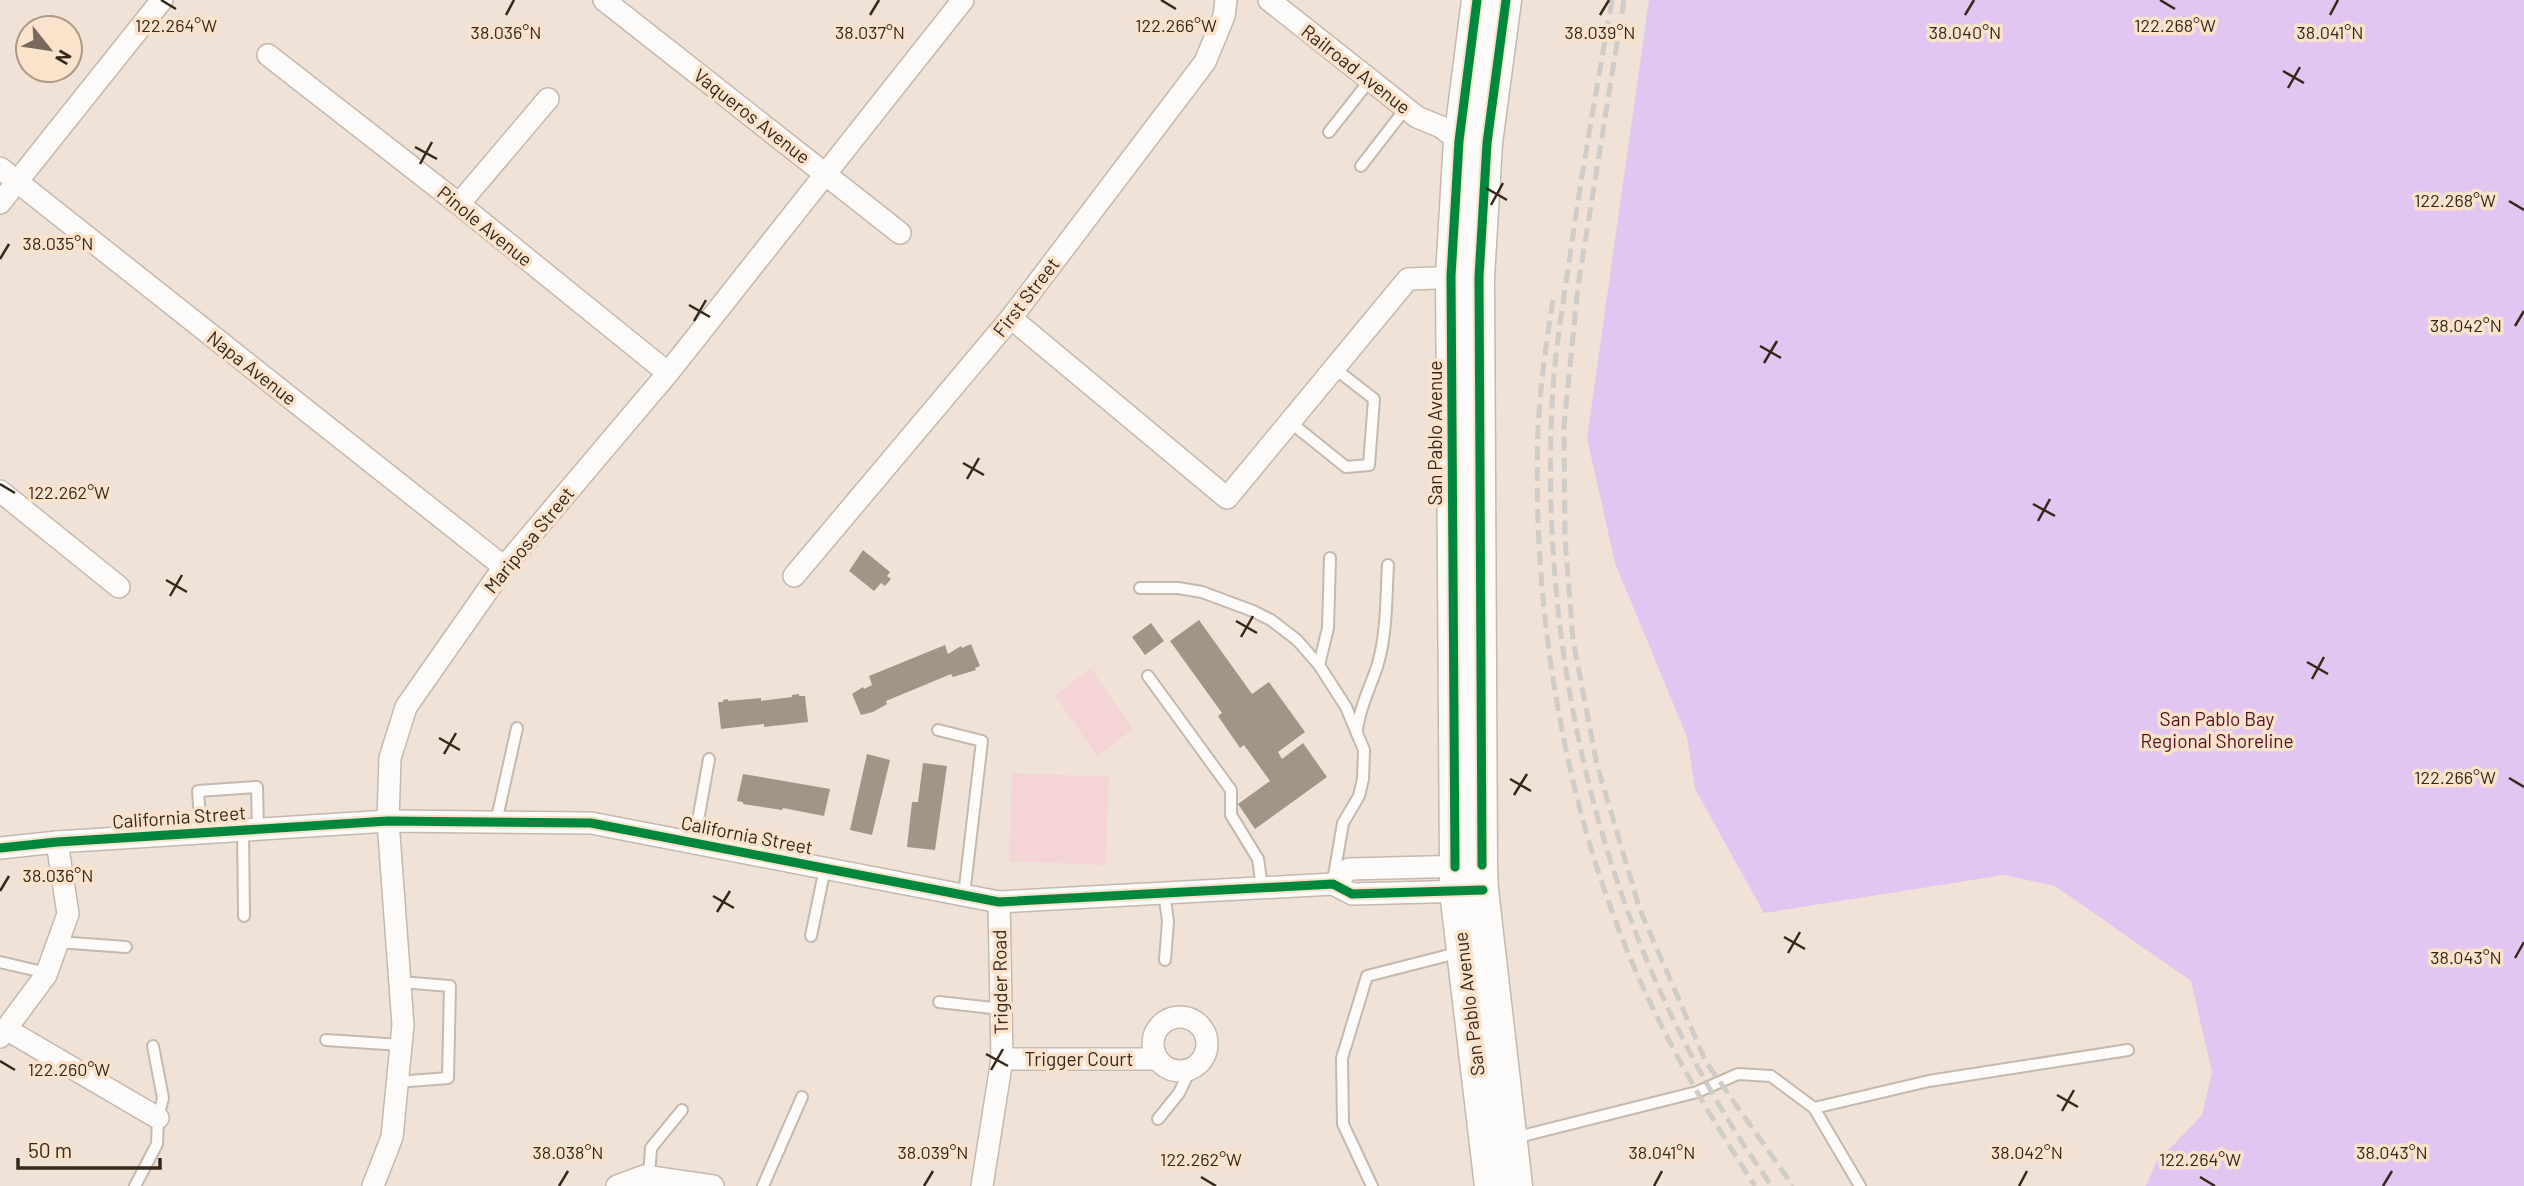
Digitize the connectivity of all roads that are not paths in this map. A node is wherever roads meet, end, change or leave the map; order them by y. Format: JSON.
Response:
{"nodes":[{"id":1,"x":162,"y":0,"type":"edge"},
{"id":2,"x":963,"y":0,"type":"edge"},
{"id":3,"x":1226,"y":0,"type":"edge"},
{"id":4,"x":1269,"y":0,"type":"edge"},
{"id":5,"x":1477,"y":0,"type":"edge"},
{"id":6,"x":1506,"y":0,"type":"edge"},
{"id":7,"x":615,"y":4,"type":"edge"},
{"id":8,"x":268,"y":55,"type":"dead end"},
{"id":9,"x":1370,"y":80,"type":"junction"},
{"id":10,"x":548,"y":99,"type":"dead end"},
{"id":11,"x":1406,"y":108,"type":"junction"},
{"id":12,"x":1329,"y":132,"type":"dead end"},
{"id":13,"x":1473,"y":142,"type":"junction"},
{"id":14,"x":1361,"y":166,"type":"dead end"},
{"id":15,"x":0,"y":168,"type":"edge"},
{"id":16,"x":824,"y":173,"type":"junction"},
{"id":17,"x":17,"y":182,"type":"junction"},
{"id":18,"x":0,"y":203,"type":"edge"},
{"id":19,"x":459,"y":204,"type":"junction"},
{"id":20,"x":900,"y":233,"type":"dead end"},
{"id":21,"x":1465,"y":277,"type":"junction"},
{"id":22,"x":1011,"y":318,"type":"junction"},
{"id":23,"x":1334,"y":368,"type":"junction"},
{"id":24,"x":668,"y":373,"type":"junction"},
{"id":25,"x":1290,"y":422,"type":"junction"},
{"id":26,"x":0,"y":491,"type":"edge"},
{"id":27,"x":1330,"y":558,"type":"dead end"},
{"id":28,"x":1388,"y":565,"type":"dead end"},
{"id":29,"x":504,"y":567,"type":"junction"},
{"id":30,"x":794,"y":576,"type":"dead end"},
{"id":31,"x":119,"y":587,"type":"dead end"},
{"id":32,"x":1140,"y":588,"type":"dead end"},
{"id":33,"x":1319,"y":665,"type":"junction"},
{"id":34,"x":1148,"y":676,"type":"dead end"},
{"id":35,"x":517,"y":728,"type":"dead end"},
{"id":36,"x":1357,"y":729,"type":"junction"},
{"id":37,"x":937,"y":730,"type":"dead end"},
{"id":38,"x":709,"y":759,"type":"dead end"},
{"id":39,"x":388,"y":821,"type":"junction"},
{"id":40,"x":496,"y":822,"type":"junction"},
{"id":41,"x":250,"y":830,"type":"junction"},
{"id":42,"x":201,"y":834,"type":"junction"},
{"id":43,"x":57,"y":842,"type":"junction"},
{"id":44,"x":694,"y":843,"type":"junction"},
{"id":45,"x":0,"y":848,"type":"edge"},
{"id":46,"x":825,"y":868,"type":"junction"},
{"id":47,"x":1469,"y":878,"type":"junction"},
{"id":48,"x":1333,"y":884,"type":"junction"},
{"id":49,"x":1262,"y":887,"type":"junction"},
{"id":50,"x":1164,"y":892,"type":"junction"},
{"id":51,"x":964,"y":895,"type":"junction"},
{"id":52,"x":999,"y":902,"type":"junction"},
{"id":53,"x":244,"y":916,"type":"dead end"},
{"id":54,"x":811,"y":936,"type":"dead end"},
{"id":55,"x":58,"y":942,"type":"junction"},
{"id":56,"x":126,"y":947,"type":"dead end"},
{"id":57,"x":1463,"y":951,"type":"junction"},
{"id":58,"x":1165,"y":960,"type":"dead end"},
{"id":59,"x":0,"y":962,"type":"edge"},
{"id":60,"x":47,"y":973,"type":"junction"},
{"id":61,"x":400,"y":982,"type":"junction"},
{"id":62,"x":939,"y":1002,"type":"dead end"},
{"id":63,"x":1001,"y":1009,"type":"junction"},
{"id":64,"x":3,"y":1033,"type":"edge"},
{"id":65,"x":326,"y":1040,"type":"dead end"},
{"id":66,"x":153,"y":1045,"type":"dead end"},
{"id":67,"x":401,"y":1045,"type":"junction"},
{"id":68,"x":2128,"y":1050,"type":"dead end"},
{"id":69,"x":1002,"y":1059,"type":"junction"},
{"id":70,"x":1156,"y":1059,"type":"junction"},
{"id":71,"x":1190,"y":1070,"type":"junction"},
{"id":72,"x":397,"y":1082,"type":"junction"},
{"id":73,"x":802,"y":1097,"type":"dead end"},
{"id":74,"x":1814,"y":1108,"type":"junction"},
{"id":75,"x":682,"y":1110,"type":"dead end"},
{"id":76,"x":158,"y":1118,"type":"junction"},
{"id":77,"x":1158,"y":1119,"type":"dead end"},
{"id":78,"x":1498,"y":1143,"type":"junction"},
{"id":79,"x":649,"y":1177,"type":"junction"},
{"id":80,"x":135,"y":1186,"type":"edge"},
{"id":81,"x":373,"y":1186,"type":"edge"},
{"id":82,"x":617,"y":1186,"type":"edge"},
{"id":83,"x":713,"y":1186,"type":"edge"},
{"id":84,"x":763,"y":1186,"type":"edge"},
{"id":85,"x":982,"y":1186,"type":"edge"},
{"id":86,"x":1371,"y":1186,"type":"edge"},
{"id":87,"x":1489,"y":1186,"type":"edge"},
{"id":88,"x":1517,"y":1186,"type":"edge"},
{"id":89,"x":1860,"y":1186,"type":"edge"}],
"edges":[{"from":1,"to":17,"type":"street"},
{"from":2,"to":16,"type":"street","name":"Mariposa Street"},
{"from":3,"to":22,"type":"street","name":"First Street"},
{"from":4,"to":9,"type":"street","name":"Railroad Avenue"},
{"from":5,"to":13,"type":"main road","name":"San Pablo Avenue"},
{"from":6,"to":13,"type":"main road","name":"San Pablo Avenue"},
{"from":7,"to":16,"type":"street","name":"Vaqueros Avenue"},
{"from":8,"to":19,"type":"street","name":"Pinole Avenue"},
{"from":9,"to":11,"type":"street","name":"Railroad Avenue"},
{"from":9,"to":12,"type":"lane"},
{"from":10,"to":19,"type":"street"},
{"from":11,"to":13,"type":"street","name":"Railroad Avenue"},
{"from":11,"to":14,"type":"lane"},
{"from":13,"to":21,"type":"main road","name":"San Pablo Avenue"},
{"from":15,"to":17,"type":"street","name":"Napa Avenue"},
{"from":16,"to":20,"type":"street","name":"Vaqueros Avenue"},
{"from":16,"to":24,"type":"street","name":"Mariposa Street"},
{"from":17,"to":18,"type":"street"},
{"from":17,"to":29,"type":"street","name":"Napa Avenue"},
{"from":19,"to":24,"type":"street","name":"Pinole Avenue"},
{"from":21,"to":23,"type":"street"},
{"from":21,"to":47,"type":"main road","name":"San Pablo Avenue"},
{"from":22,"to":25,"type":"street"},
{"from":22,"to":30,"type":"street","name":"First Street"},
{"from":23,"to":25,"type":"street"},
{"from":23,"to":25,"type":"lane"},
{"from":24,"to":29,"type":"street","name":"Mariposa Street"},
{"from":26,"to":31,"type":"street"},
{"from":27,"to":33,"type":"lane"},
{"from":28,"to":36,"type":"lane"},
{"from":29,"to":39,"type":"street","name":"Mariposa Street"},
{"from":32,"to":33,"type":"lane"},
{"from":33,"to":36,"type":"lane"},
{"from":34,"to":49,"type":"lane"},
{"from":35,"to":40,"type":"lane"},
{"from":36,"to":48,"type":"lane"},
{"from":37,"to":51,"type":"lane"},
{"from":38,"to":44,"type":"lane"},
{"from":39,"to":40,"type":"street","name":"California Street"},
{"from":39,"to":41,"type":"street","name":"California Street"},
{"from":39,"to":61,"type":"street","name":"Mariposa Street"},
{"from":40,"to":44,"type":"street","name":"California Street"},
{"from":41,"to":42,"type":"street","name":"California Street"},
{"from":41,"to":42,"type":"lane"},
{"from":41,"to":53,"type":"lane"},
{"from":42,"to":43,"type":"street","name":"California Street"},
{"from":43,"to":45,"type":"street","name":"California Street"},
{"from":43,"to":55,"type":"street"},
{"from":44,"to":46,"type":"street","name":"California Street"},
{"from":46,"to":51,"type":"street","name":"California Street"},
{"from":46,"to":54,"type":"lane"},
{"from":47,"to":48,"type":"street","name":"California Street"},
{"from":47,"to":57,"type":"main road","name":"San Pablo Avenue"},
{"from":47,"to":78,"type":"main road","name":"San Pablo Avenue"},
{"from":48,"to":49,"type":"street","name":"California Street"},
{"from":49,"to":50,"type":"street","name":"California Street"},
{"from":50,"to":52,"type":"street","name":"California Street"},
{"from":50,"to":58,"type":"lane"},
{"from":51,"to":52,"type":"street","name":"California Street"},
{"from":52,"to":63,"type":"street","name":"Trigder Road"},
{"from":55,"to":56,"type":"lane"},
{"from":55,"to":60,"type":"street"},
{"from":57,"to":78,"type":"main road","name":"San Pablo Avenue"},
{"from":57,"to":86,"type":"lane"},
{"from":59,"to":60,"type":"lane"},
{"from":60,"to":64,"type":"street"},
{"from":61,"to":67,"type":"street","name":"Mariposa Street"},
{"from":61,"to":72,"type":"lane"},
{"from":62,"to":63,"type":"lane"},
{"from":63,"to":69,"type":"street","name":"Trigder Road"},
{"from":64,"to":76,"type":"street"},
{"from":65,"to":67,"type":"lane"},
{"from":66,"to":76,"type":"lane"},
{"from":67,"to":72,"type":"street","name":"Mariposa Street"},
{"from":68,"to":74,"type":"lane"},
{"from":69,"to":70,"type":"street","name":"Trigger Court"},
{"from":69,"to":85,"type":"street","name":"Trigder Road"},
{"from":70,"to":71,"type":"street","name":"Trigger Court"},
{"from":70,"to":71,"type":"street","name":"Trigger Court"},
{"from":71,"to":77,"type":"lane"},
{"from":72,"to":81,"type":"street","name":"Mariposa Street"},
{"from":73,"to":84,"type":"lane"},
{"from":74,"to":78,"type":"lane"},
{"from":74,"to":89,"type":"lane"},
{"from":75,"to":79,"type":"lane"},
{"from":76,"to":80,"type":"lane"},
{"from":78,"to":87,"type":"main road","name":"San Pablo Avenue"},
{"from":78,"to":88,"type":"main road","name":"San Pablo Avenue"},
{"from":79,"to":82,"type":"street"},
{"from":79,"to":83,"type":"street"}]}
